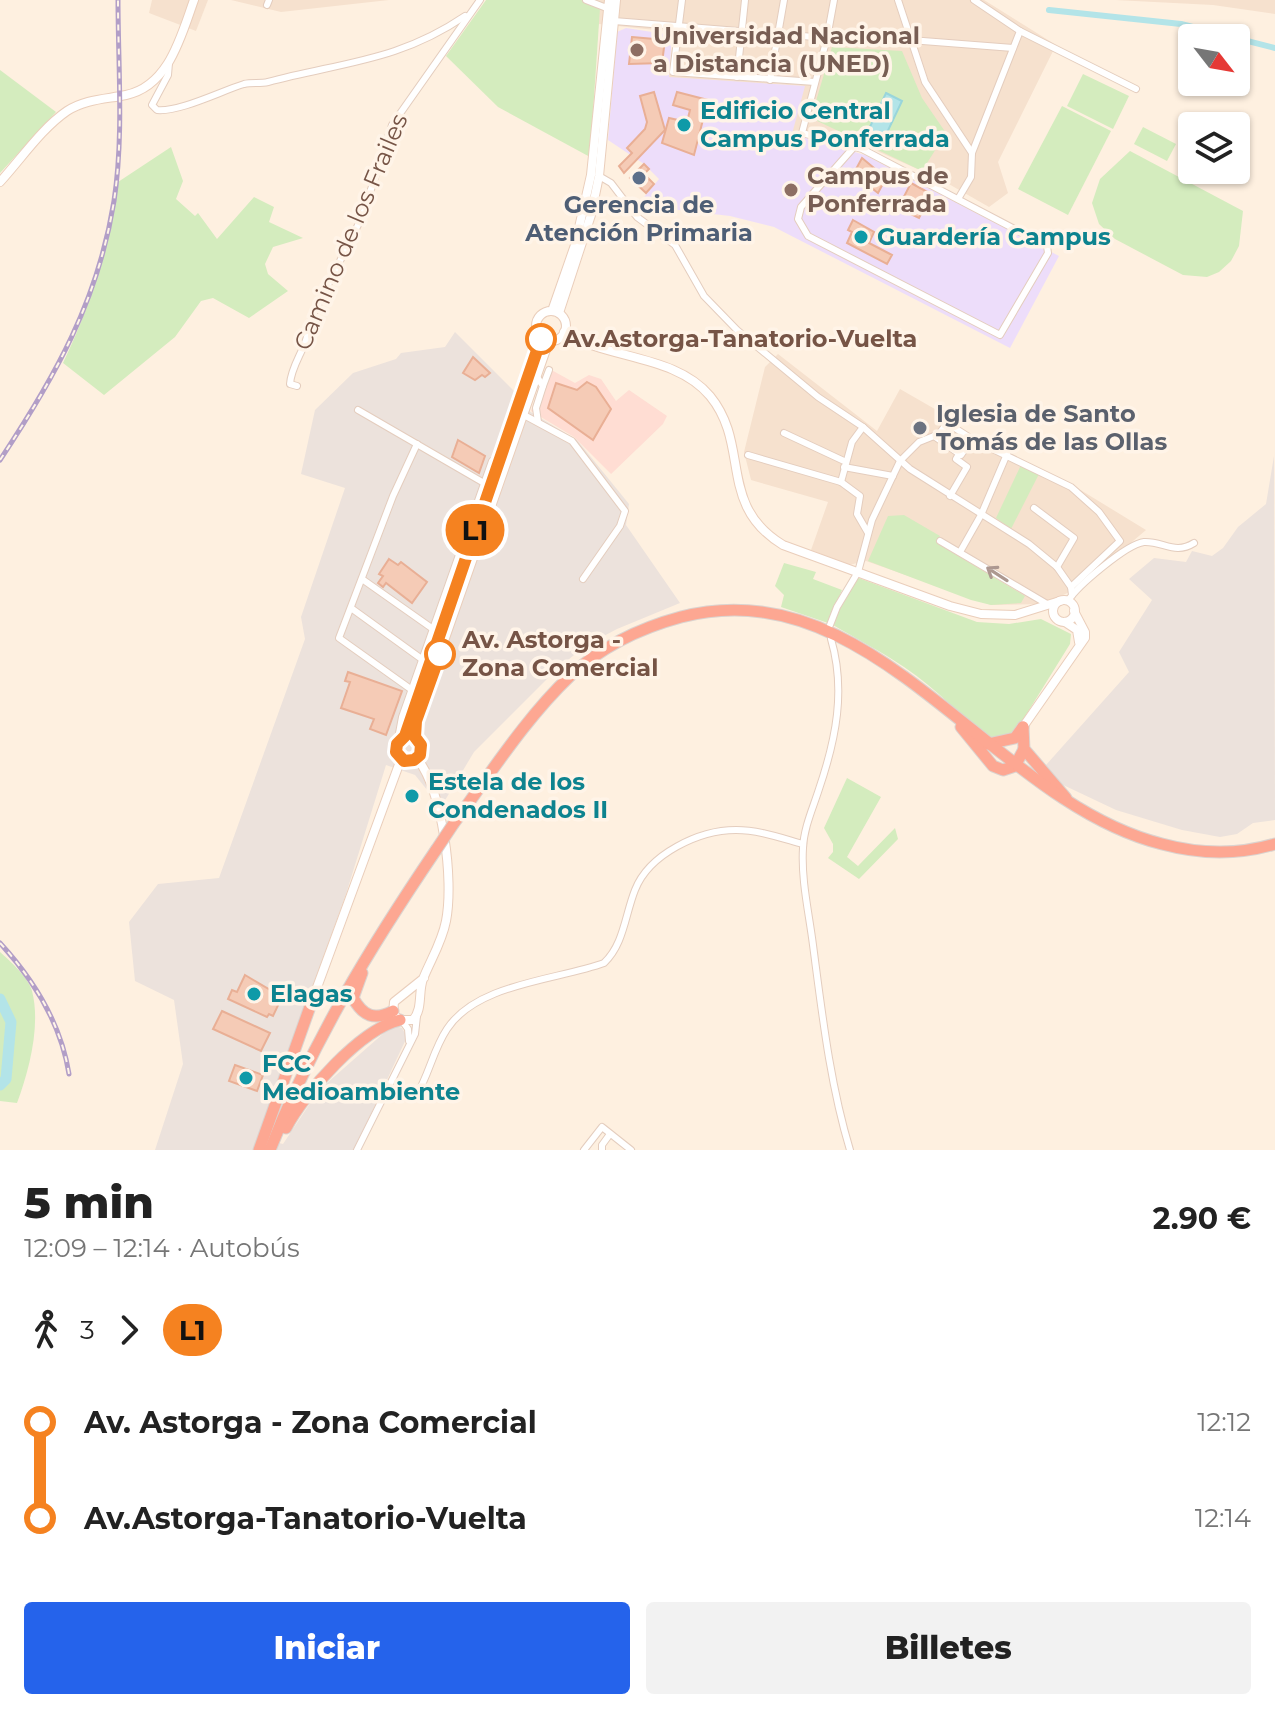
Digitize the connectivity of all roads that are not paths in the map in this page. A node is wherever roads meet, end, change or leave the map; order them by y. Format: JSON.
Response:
{"nodes":[{"id":1,"x":194,"y":0,"type":"edge"},
{"id":2,"x":480,"y":0,"type":"edge"},
{"id":3,"x":586,"y":0,"type":"edge"},
{"id":4,"x":682,"y":0,"type":"edge"},
{"id":5,"x":745,"y":0,"type":"edge"},
{"id":6,"x":784,"y":0,"type":"edge"},
{"id":7,"x":834,"y":0,"type":"edge"},
{"id":8,"x":898,"y":0,"type":"edge"},
{"id":9,"x":974,"y":0,"type":"edge"},
{"id":10,"x":612,"y":2,"type":"edge"},
{"id":11,"x":467,"y":14,"type":"junction"},
{"id":12,"x":614,"y":21,"type":"junction"},
{"id":13,"x":678,"y":25,"type":"junction"},
{"id":14,"x":741,"y":31,"type":"junction"},
{"id":15,"x":1020,"y":31,"type":"junction"},
{"id":16,"x":778,"y":34,"type":"junction"},
{"id":17,"x":827,"y":38,"type":"junction"},
{"id":18,"x":910,"y":40,"type":"junction"},
{"id":19,"x":1013,"y":48,"type":"junction"},
{"id":20,"x":170,"y":59,"type":"junction"},
{"id":21,"x":737,"y":77,"type":"junction"},
{"id":22,"x":770,"y":80,"type":"junction"},
{"id":23,"x":815,"y":82,"type":"junction"},
{"id":24,"x":1136,"y":89,"type":"dead end"},
{"id":25,"x":854,"y":147,"type":"junction"},
{"id":26,"x":972,"y":153,"type":"junction"},
{"id":27,"x":595,"y":176,"type":"junction"},
{"id":28,"x":0,"y":182,"type":"edge"},
{"id":29,"x":958,"y":199,"type":"junction"},
{"id":30,"x":555,"y":312,"type":"junction"},
{"id":31,"x":564,"y":332,"type":"junction"},
{"id":32,"x":545,"y":339,"type":"junction"},
{"id":33,"x":549,"y":370,"type":"dead end"},
{"id":34,"x":536,"y":376,"type":"junction"},
{"id":35,"x":297,"y":386,"type":"dead end"},
{"id":36,"x":543,"y":386,"type":"junction"},
{"id":37,"x":536,"y":408,"type":"junction"},
{"id":38,"x":358,"y":410,"type":"dead end"},
{"id":39,"x":525,"y":415,"type":"junction"},
{"id":40,"x":538,"y":422,"type":"junction"},
{"id":41,"x":863,"y":427,"type":"junction"},
{"id":42,"x":784,"y":433,"type":"dead end"},
{"id":43,"x":934,"y":436,"type":"junction"},
{"id":44,"x":972,"y":439,"type":"junction"},
{"id":45,"x":417,"y":444,"type":"junction"},
{"id":46,"x":959,"y":454,"type":"junction"},
{"id":47,"x":1007,"y":454,"type":"junction"},
{"id":48,"x":748,"y":455,"type":"dead end"},
{"id":49,"x":492,"y":461,"type":"dead end"},
{"id":50,"x":900,"y":461,"type":"junction"},
{"id":51,"x":844,"y":464,"type":"junction"},
{"id":52,"x":910,"y":469,"type":"junction"},
{"id":53,"x":894,"y":474,"type":"junction"},
{"id":54,"x":841,"y":482,"type":"junction"},
{"id":55,"x":484,"y":483,"type":"junction"},
{"id":56,"x":950,"y":496,"type":"junction"},
{"id":57,"x":1034,"y":508,"type":"dead end"},
{"id":58,"x":981,"y":515,"type":"junction"},
{"id":59,"x":868,"y":533,"type":"junction"},
{"id":60,"x":940,"y":541,"type":"dead end"},
{"id":61,"x":1194,"y":543,"type":"dead end"},
{"id":62,"x":960,"y":552,"type":"junction"},
{"id":63,"x":1057,"y":567,"type":"junction"},
{"id":64,"x":858,"y":572,"type":"junction"},
{"id":65,"x":362,"y":579,"type":"junction"},
{"id":66,"x":583,"y":579,"type":"dead end"},
{"id":67,"x":1068,"y":596,"type":"junction"},
{"id":68,"x":1032,"y":598,"type":"junction"},
{"id":69,"x":351,"y":608,"type":"junction"},
{"id":70,"x":1038,"y":609,"type":"junction"},
{"id":71,"x":1074,"y":611,"type":"junction"},
{"id":72,"x":1054,"y":615,"type":"junction"},
{"id":73,"x":1065,"y":622,"type":"junction"},
{"id":74,"x":830,"y":625,"type":"dead end"},
{"id":75,"x":433,"y":629,"type":"junction"},
{"id":76,"x":831,"y":639,"type":"dead end"},
{"id":77,"x":1076,"y":650,"type":"junction"},
{"id":78,"x":423,"y":660,"type":"junction"},
{"id":79,"x":412,"y":690,"type":"junction"},
{"id":80,"x":954,"y":716,"type":"junction"},
{"id":81,"x":1023,"y":727,"type":"junction"},
{"id":82,"x":410,"y":737,"type":"junction"},
{"id":83,"x":1015,"y":738,"type":"junction"},
{"id":84,"x":397,"y":744,"type":"junction"},
{"id":85,"x":988,"y":744,"type":"junction"},
{"id":86,"x":1024,"y":749,"type":"junction"},
{"id":87,"x":417,"y":758,"type":"junction"},
{"id":88,"x":401,"y":759,"type":"junction"},
{"id":89,"x":1010,"y":763,"type":"junction"},
{"id":90,"x":1074,"y":808,"type":"junction"},
{"id":91,"x":803,"y":844,"type":"junction"},
{"id":92,"x":1275,"y":844,"type":"edge"},
{"id":93,"x":404,"y":895,"type":"junction"},
{"id":94,"x":424,"y":978,"type":"junction"},
{"id":95,"x":405,"y":995,"type":"junction"},
{"id":96,"x":312,"y":1001,"type":"joint"},
{"id":97,"x":419,"y":1005,"type":"junction"},
{"id":98,"x":417,"y":1016,"type":"junction"},
{"id":99,"x":398,"y":1018,"type":"junction"},
{"id":100,"x":408,"y":1045,"type":"junction"},
{"id":101,"x":387,"y":1090,"type":"junction"},
{"id":102,"x":610,"y":1134,"type":"junction"},
{"id":103,"x":601,"y":1148,"type":"edge"},
{"id":104,"x":259,"y":1150,"type":"edge"},
{"id":105,"x":272,"y":1150,"type":"edge"},
{"id":106,"x":357,"y":1150,"type":"edge"},
{"id":107,"x":584,"y":1150,"type":"edge"},
{"id":108,"x":631,"y":1150,"type":"edge"},
{"id":109,"x":850,"y":1150,"type":"edge"}],
"edges":[{"from":1,"to":20,"type":"main road"},
{"from":2,"to":11,"type":"street","name":"Camino de los Frailes"},
{"from":3,"to":10,"type":"street"},
{"from":4,"to":13,"type":"street"},
{"from":5,"to":14,"type":"street"},
{"from":6,"to":16,"type":"street"},
{"from":7,"to":17,"type":"street"},
{"from":8,"to":18,"type":"street"},
{"from":9,"to":15,"type":"street"},
{"from":10,"to":12,"type":"main road"},
{"from":10,"to":27,"type":"main road"},
{"from":11,"to":20,"type":"street"},
{"from":11,"to":35,"type":"street","name":"Camino de los Frailes"},
{"from":12,"to":13,"type":"street"},
{"from":12,"to":27,"type":"main road"},
{"from":13,"to":14,"type":"street"},
{"from":13,"to":21,"type":"street"},
{"from":14,"to":16,"type":"street"},
{"from":14,"to":21,"type":"street"},
{"from":15,"to":19,"type":"street"},
{"from":15,"to":24,"type":"street"},
{"from":16,"to":17,"type":"street"},
{"from":16,"to":22,"type":"street"},
{"from":17,"to":23,"type":"street"},
{"from":18,"to":19,"type":"street"},
{"from":18,"to":26,"type":"street"},
{"from":19,"to":26,"type":"street"},
{"from":20,"to":28,"type":"main road"},
{"from":21,"to":22,"type":"street"},
{"from":22,"to":23,"type":"street"},
{"from":23,"to":25,"type":"street"},
{"from":25,"to":29,"type":"street"},
{"from":25,"to":29,"type":"street"},
{"from":26,"to":29,"type":"street"},
{"from":27,"to":30,"type":"main road"},
{"from":27,"to":41,"type":"street"},
{"from":30,"to":31,"type":"main road"},
{"from":30,"to":32,"type":"main road"},
{"from":31,"to":32,"type":"main road"},
{"from":31,"to":64,"type":"main road"},
{"from":32,"to":34,"type":"main road"},
{"from":32,"to":82,"type":"main road"},
{"from":33,"to":36,"type":"street"},
{"from":34,"to":36,"type":"street"},
{"from":34,"to":39,"type":"main road"},
{"from":36,"to":37,"type":"street"},
{"from":37,"to":39,"type":"street"},
{"from":37,"to":40,"type":"street"},
{"from":38,"to":45,"type":"street"},
{"from":39,"to":40,"type":"street"},
{"from":39,"to":82,"type":"main road"},
{"from":40,"to":66,"type":"street"},
{"from":41,"to":50,"type":"street"},
{"from":41,"to":51,"type":"street"},
{"from":42,"to":51,"type":"street"},
{"from":43,"to":44,"type":"street"},
{"from":43,"to":46,"type":"street"},
{"from":43,"to":50,"type":"street"},
{"from":44,"to":46,"type":"street"},
{"from":44,"to":47,"type":"street"},
{"from":45,"to":55,"type":"street"},
{"from":45,"to":65,"type":"street"},
{"from":46,"to":56,"type":"street"},
{"from":47,"to":58,"type":"street"},
{"from":47,"to":67,"type":"street"},
{"from":48,"to":54,"type":"street"},
{"from":49,"to":55,"type":"street"},
{"from":50,"to":52,"type":"street"},
{"from":50,"to":53,"type":"street"},
{"from":51,"to":53,"type":"street"},
{"from":51,"to":54,"type":"street"},
{"from":52,"to":53,"type":"street"},
{"from":52,"to":56,"type":"street"},
{"from":53,"to":59,"type":"street"},
{"from":54,"to":59,"type":"street"},
{"from":55,"to":75,"type":"street"},
{"from":56,"to":58,"type":"street"},
{"from":57,"to":63,"type":"street"},
{"from":58,"to":62,"type":"street"},
{"from":58,"to":63,"type":"street"},
{"from":59,"to":64,"type":"street"},
{"from":60,"to":62,"type":"street"},
{"from":61,"to":67,"type":"street"},
{"from":68,"to":62,"type":"street","one_way":true},
{"from":63,"to":67,"type":"street"},
{"from":64,"to":70,"type":"main road"},
{"from":64,"to":74,"type":"street"},
{"from":65,"to":69,"type":"street"},
{"from":65,"to":75,"type":"street"},
{"from":67,"to":70,"type":"main road"},
{"from":67,"to":71,"type":"main road"},
{"from":67,"to":72,"type":"main road"},
{"from":68,"to":70,"type":"street"},
{"from":68,"to":70,"type":"street"},
{"from":69,"to":78,"type":"street"},
{"from":69,"to":79,"type":"street"},
{"from":70,"to":72,"type":"main road"},
{"from":71,"to":73,"type":"main road"},
{"from":71,"to":77,"type":"main road"},
{"from":72,"to":73,"type":"main road"},
{"from":73,"to":77,"type":"main road"},
{"from":75,"to":78,"type":"street"},
{"from":76,"to":91,"type":"street"},
{"from":77,"to":81,"type":"main road"},
{"from":78,"to":79,"type":"street"},
{"from":79,"to":84,"type":"street"},
{"from":80,"to":85,"type":"highway"},
{"from":80,"to":89,"type":"highway"},
{"from":80,"to":93,"type":"highway","bridge":true},
{"from":81,"to":83,"type":"highway"},
{"from":81,"to":86,"type":"highway"},
{"from":82,"to":84,"type":"main road"},
{"from":82,"to":87,"type":"main road"},
{"from":83,"to":85,"type":"highway"},
{"from":83,"to":89,"type":"highway"},
{"from":84,"to":88,"type":"main road"},
{"from":85,"to":89,"type":"highway"},
{"from":86,"to":89,"type":"highway"},
{"from":86,"to":90,"type":"highway"},
{"from":87,"to":88,"type":"main road"},
{"from":87,"to":94,"type":"main road"},
{"from":88,"to":96,"type":"main road"},
{"from":89,"to":90,"type":"highway"},
{"from":90,"to":92,"type":"highway"},
{"from":91,"to":101,"type":"street"},
{"from":91,"to":109,"type":"street"},
{"from":93,"to":99,"type":"highway"},
{"from":93,"to":105,"type":"highway"},
{"from":94,"to":95,"type":"main road"},
{"from":94,"to":97,"type":"main road"},
{"from":95,"to":97,"type":"main road"},
{"from":95,"to":99,"type":"main road"},
{"from":96,"to":104,"type":"highway"},
{"from":97,"to":98,"type":"main road"},
{"from":98,"to":99,"type":"main road"},
{"from":98,"to":100,"type":"street"},
{"from":99,"to":100,"type":"street"},
{"from":99,"to":105,"type":"highway"},
{"from":100,"to":101,"type":"street"},
{"from":101,"to":106,"type":"street"},
{"from":102,"to":103,"type":"street"},
{"from":102,"to":107,"type":"street"},
{"from":102,"to":108,"type":"street"}]}
